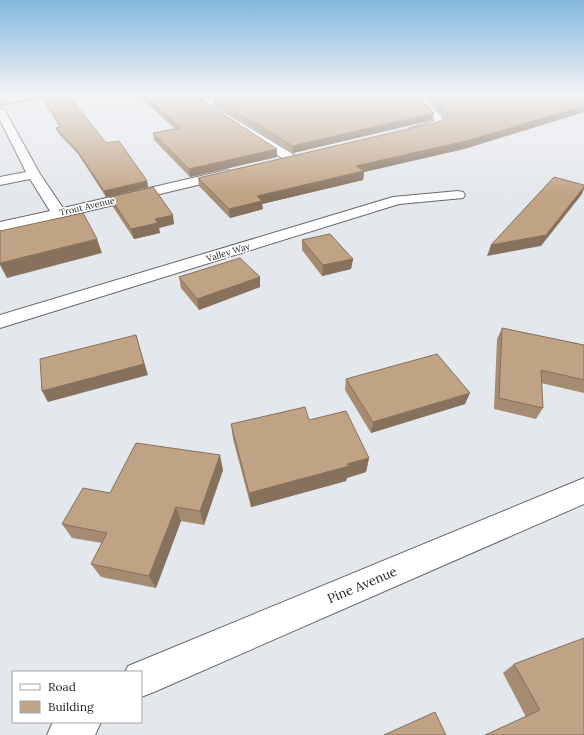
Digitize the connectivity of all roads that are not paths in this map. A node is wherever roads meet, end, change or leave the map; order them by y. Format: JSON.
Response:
{"nodes":[{"id":1,"x":10,"y":128,"type":"edge"},
{"id":2,"x":244,"y":128,"type":"edge"},
{"id":3,"x":422,"y":128,"type":"edge"},
{"id":4,"x":406,"y":132,"type":"edge"},
{"id":5,"x":307,"y":155,"type":"edge"},
{"id":6,"x":292,"y":158,"type":"junction"},
{"id":7,"x":277,"y":162,"type":"edge"},
{"id":8,"x":238,"y":171,"type":"edge"},
{"id":9,"x":34,"y":174,"type":"junction"},
{"id":10,"x":0,"y":181,"type":"edge"},
{"id":11,"x":458,"y":195,"type":"dead end"},
{"id":12,"x":59,"y":213,"type":"junction"},
{"id":13,"x":0,"y":227,"type":"edge"},
{"id":14,"x":0,"y":322,"type":"edge"},
{"id":15,"x":584,"y":492,"type":"edge"},
{"id":16,"x":142,"y":679,"type":"edge"},
{"id":17,"x":80,"y":723,"type":"edge"},
{"id":18,"x":67,"y":735,"type":"edge"}],
"edges":[{"from":1,"to":9,"type":"street"},
{"from":2,"to":6,"type":"street"},
{"from":3,"to":4,"type":"street"},
{"from":5,"to":6,"type":"street"},
{"from":6,"to":7,"type":"street"},
{"from":8,"to":12,"type":"street","name":"Trout Avenue"},
{"from":9,"to":10,"type":"street"},
{"from":9,"to":12,"type":"street"},
{"from":11,"to":14,"type":"street","name":"Valley Way"},
{"from":12,"to":13,"type":"street","name":"Trout Avenue"},
{"from":15,"to":16,"type":"street","name":"Pine Avenue"},
{"from":17,"to":18,"type":"street"}]}
